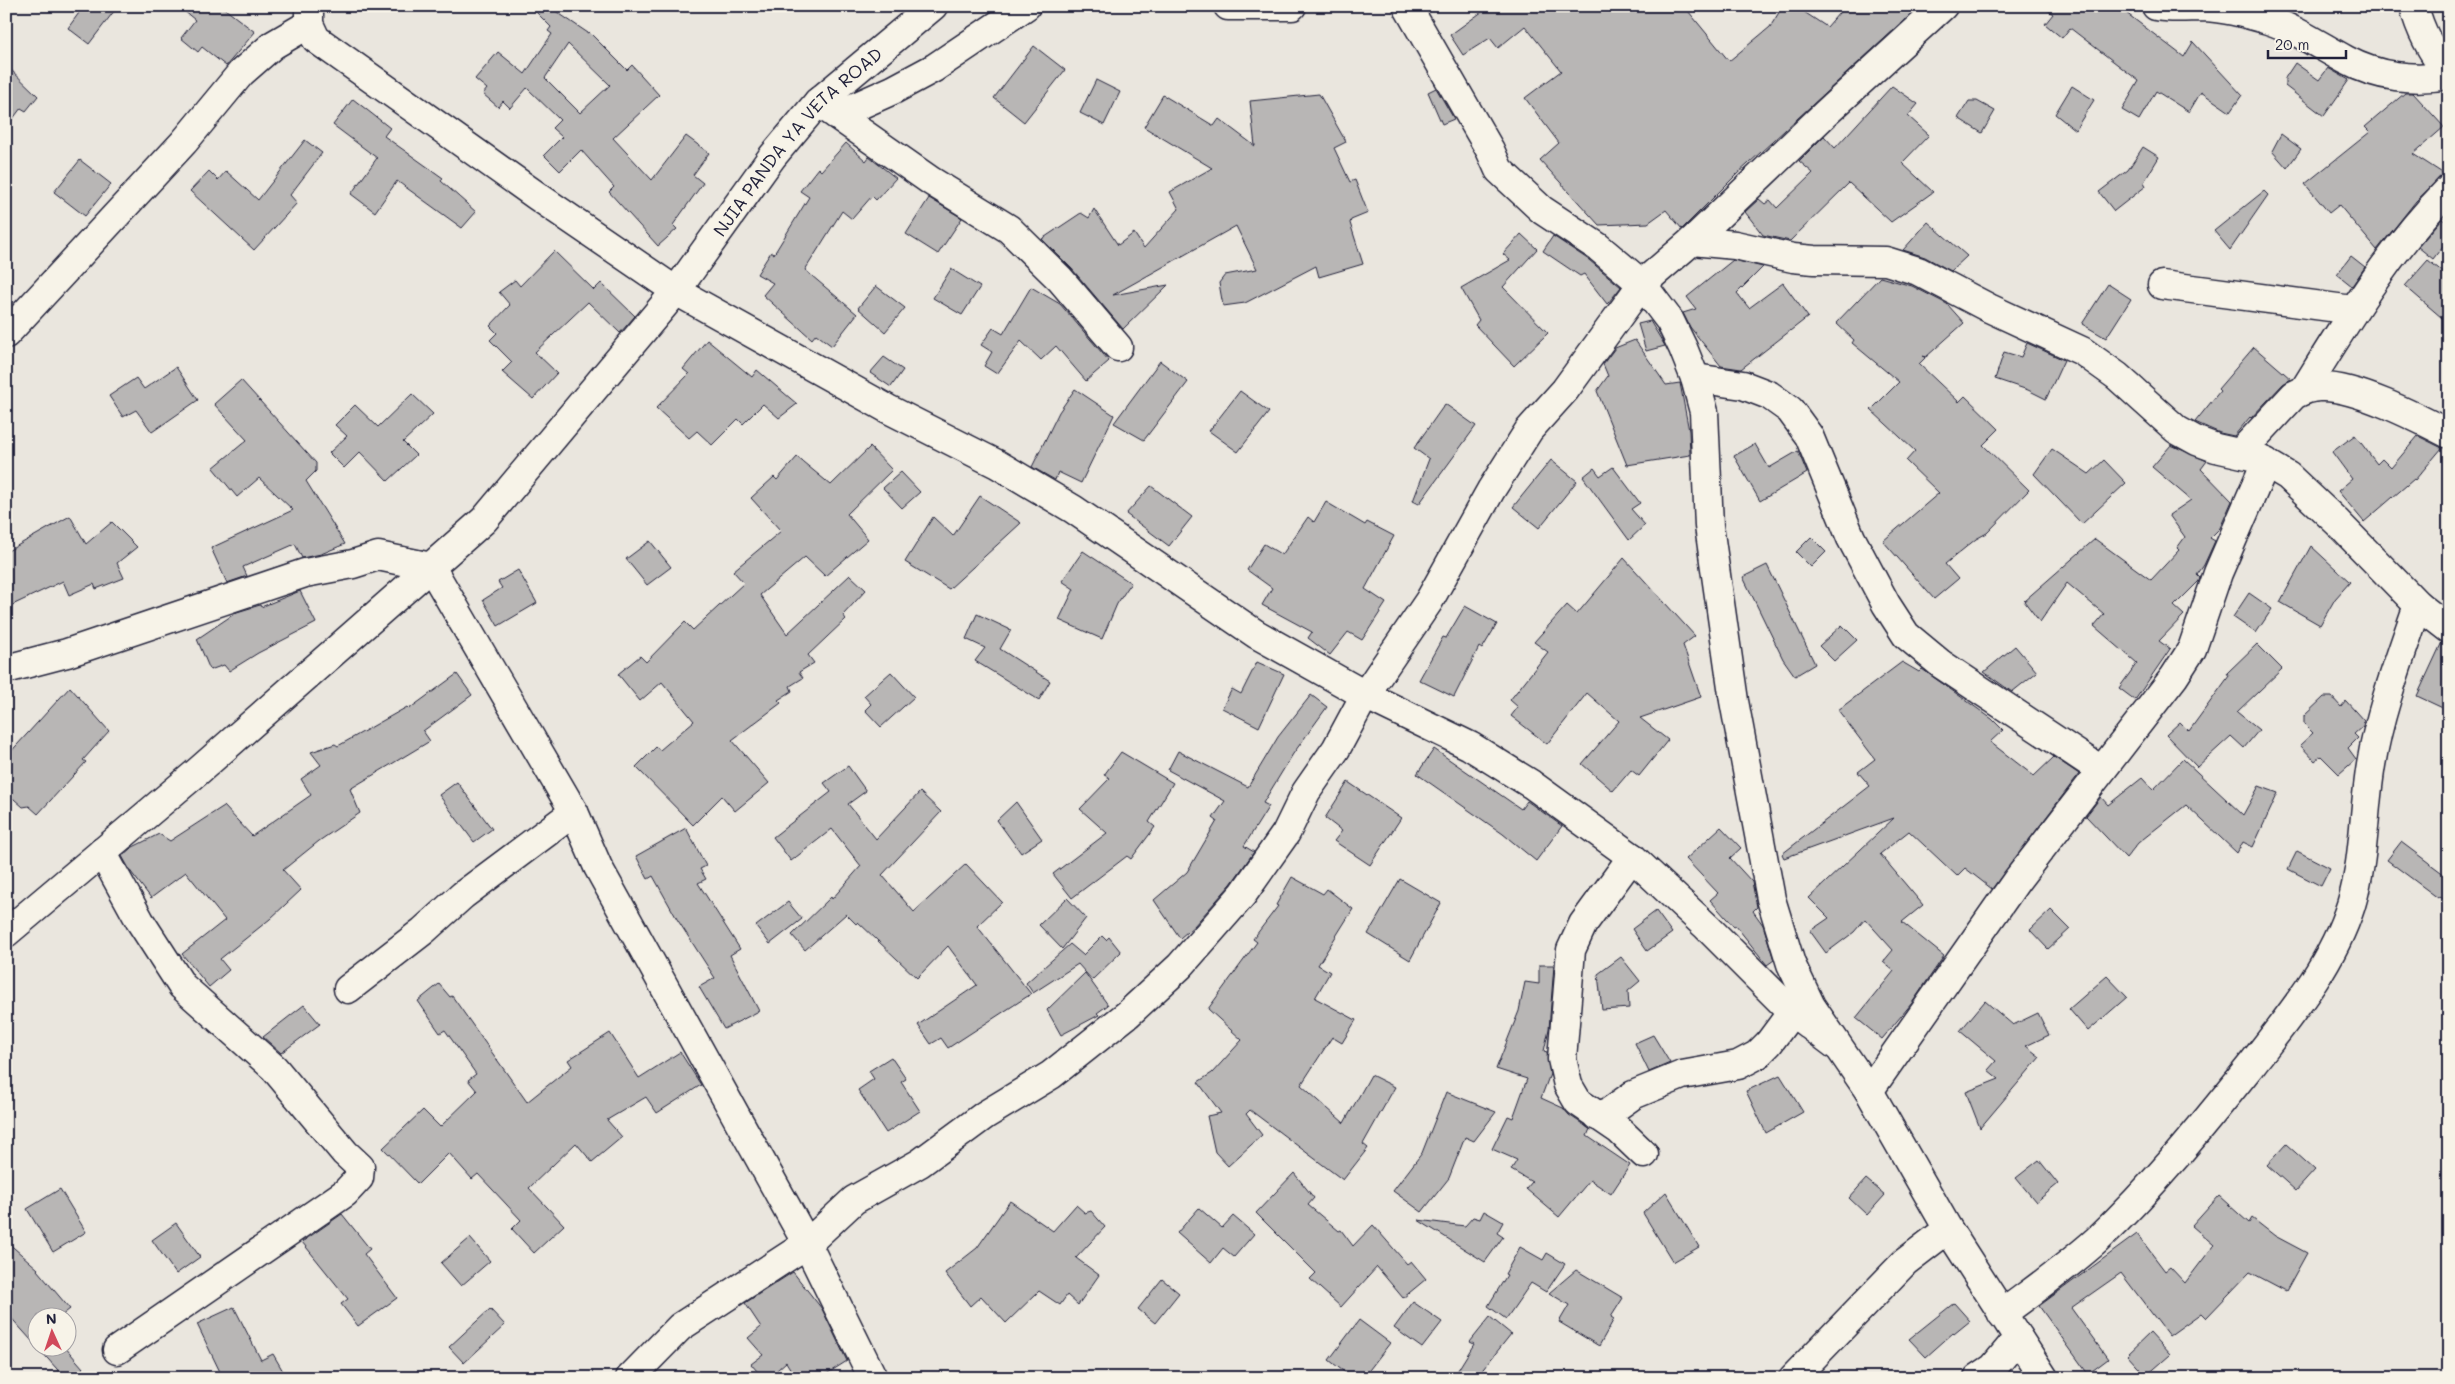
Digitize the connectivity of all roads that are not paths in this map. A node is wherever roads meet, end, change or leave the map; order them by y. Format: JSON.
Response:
{"nodes":[{"id":1,"x":933,"y":6,"type":"edge"},
{"id":2,"x":1026,"y":6,"type":"edge"},
{"id":3,"x":1228,"y":6,"type":"edge"},
{"id":4,"x":1292,"y":6,"type":"edge"},
{"id":5,"x":1407,"y":6,"type":"edge"},
{"id":6,"x":1964,"y":6,"type":"edge"},
{"id":7,"x":2156,"y":6,"type":"edge"},
{"id":8,"x":2414,"y":6,"type":"edge"},
{"id":9,"x":1938,"y":11,"type":"edge"},
{"id":10,"x":309,"y":15,"type":"edge"},
{"id":11,"x":2449,"y":74,"type":"edge"},
{"id":12,"x":827,"y":109,"type":"junction"},
{"id":13,"x":2449,"y":189,"type":"edge"},
{"id":14,"x":1692,"y":241,"type":"junction"},
{"id":15,"x":1642,"y":284,"type":"junction"},
{"id":16,"x":2162,"y":285,"type":"dead end"},
{"id":17,"x":676,"y":291,"type":"junction"},
{"id":18,"x":2353,"y":310,"type":"junction"},
{"id":19,"x":6,"y":334,"type":"edge"},
{"id":20,"x":1118,"y":347,"type":"dead end"},
{"id":21,"x":1695,"y":378,"type":"junction"},
{"id":22,"x":2304,"y":390,"type":"junction"},
{"id":23,"x":2449,"y":434,"type":"edge"},
{"id":24,"x":2241,"y":452,"type":"junction"},
{"id":25,"x":2266,"y":462,"type":"junction"},
{"id":26,"x":431,"y":567,"type":"junction"},
{"id":27,"x":2418,"y":605,"type":"junction"},
{"id":28,"x":2449,"y":629,"type":"edge"},
{"id":29,"x":6,"y":669,"type":"edge"},
{"id":30,"x":1365,"y":695,"type":"junction"},
{"id":31,"x":2101,"y":770,"type":"junction"},
{"id":32,"x":574,"y":812,"type":"junction"},
{"id":33,"x":102,"y":852,"type":"junction"},
{"id":34,"x":1632,"y":857,"type":"junction"},
{"id":35,"x":6,"y":933,"type":"edge"},
{"id":36,"x":348,"y":989,"type":"dead end"},
{"id":37,"x":1792,"y":1012,"type":"junction"},
{"id":38,"x":1837,"y":1046,"type":"junction"},
{"id":39,"x":1869,"y":1091,"type":"junction"},
{"id":40,"x":1597,"y":1116,"type":"junction"},
{"id":41,"x":1644,"y":1154,"type":"dead end"},
{"id":42,"x":1948,"y":1229,"type":"junction"},
{"id":43,"x":807,"y":1244,"type":"junction"},
{"id":44,"x":2002,"y":1314,"type":"junction"},
{"id":45,"x":2018,"y":1338,"type":"junction"},
{"id":46,"x":117,"y":1350,"type":"dead end"},
{"id":47,"x":630,"y":1378,"type":"edge"},
{"id":48,"x":873,"y":1378,"type":"edge"},
{"id":49,"x":1793,"y":1378,"type":"edge"},
{"id":50,"x":1978,"y":1378,"type":"edge"},
{"id":51,"x":2044,"y":1378,"type":"edge"}],
"edges":[{"from":1,"to":12,"type":"street","name":"NJIA PANDA YA VETA ROAD"},
{"from":2,"to":12,"type":"street"},
{"from":3,"to":4,"type":"street"},
{"from":5,"to":15,"type":"street"},
{"from":6,"to":9,"type":"street"},
{"from":7,"to":11,"type":"street"},
{"from":8,"to":11,"type":"street"},
{"from":9,"to":14,"type":"street"},
{"from":10,"to":17,"type":"street"},
{"from":10,"to":19,"type":"street"},
{"from":12,"to":17,"type":"street","name":"NJIA PANDA YA VETA ROAD"},
{"from":12,"to":20,"type":"street"},
{"from":13,"to":18,"type":"street"},
{"from":14,"to":15,"type":"street"},
{"from":14,"to":24,"type":"street"},
{"from":15,"to":21,"type":"street"},
{"from":15,"to":30,"type":"street"},
{"from":16,"to":18,"type":"street"},
{"from":17,"to":26,"type":"street","name":"NJIA PANDA YA VETA ROAD"},
{"from":17,"to":30,"type":"street"},
{"from":18,"to":22,"type":"street"},
{"from":21,"to":31,"type":"street"},
{"from":21,"to":38,"type":"street"},
{"from":22,"to":23,"type":"street"},
{"from":22,"to":24,"type":"street"},
{"from":24,"to":25,"type":"street"},
{"from":25,"to":27,"type":"street"},
{"from":25,"to":31,"type":"street"},
{"from":26,"to":29,"type":"street"},
{"from":26,"to":32,"type":"street"},
{"from":26,"to":33,"type":"street","name":"NJIA PANDA YA VETA ROAD"},
{"from":27,"to":28,"type":"street"},
{"from":27,"to":44,"type":"street"},
{"from":30,"to":34,"type":"street"},
{"from":30,"to":43,"type":"street"},
{"from":31,"to":39,"type":"street"},
{"from":32,"to":36,"type":"street"},
{"from":32,"to":43,"type":"street"},
{"from":33,"to":35,"type":"street","name":"NJIA PANDA YA VETA ROAD"},
{"from":33,"to":46,"type":"street"},
{"from":34,"to":37,"type":"street"},
{"from":34,"to":40,"type":"street"},
{"from":37,"to":38,"type":"street"},
{"from":37,"to":40,"type":"street"},
{"from":38,"to":39,"type":"street"},
{"from":39,"to":42,"type":"street"},
{"from":40,"to":41,"type":"street"},
{"from":42,"to":44,"type":"street"},
{"from":42,"to":49,"type":"street"},
{"from":43,"to":47,"type":"street"},
{"from":43,"to":48,"type":"street"},
{"from":44,"to":45,"type":"street"},
{"from":45,"to":50,"type":"street"},
{"from":45,"to":51,"type":"street"}]}
